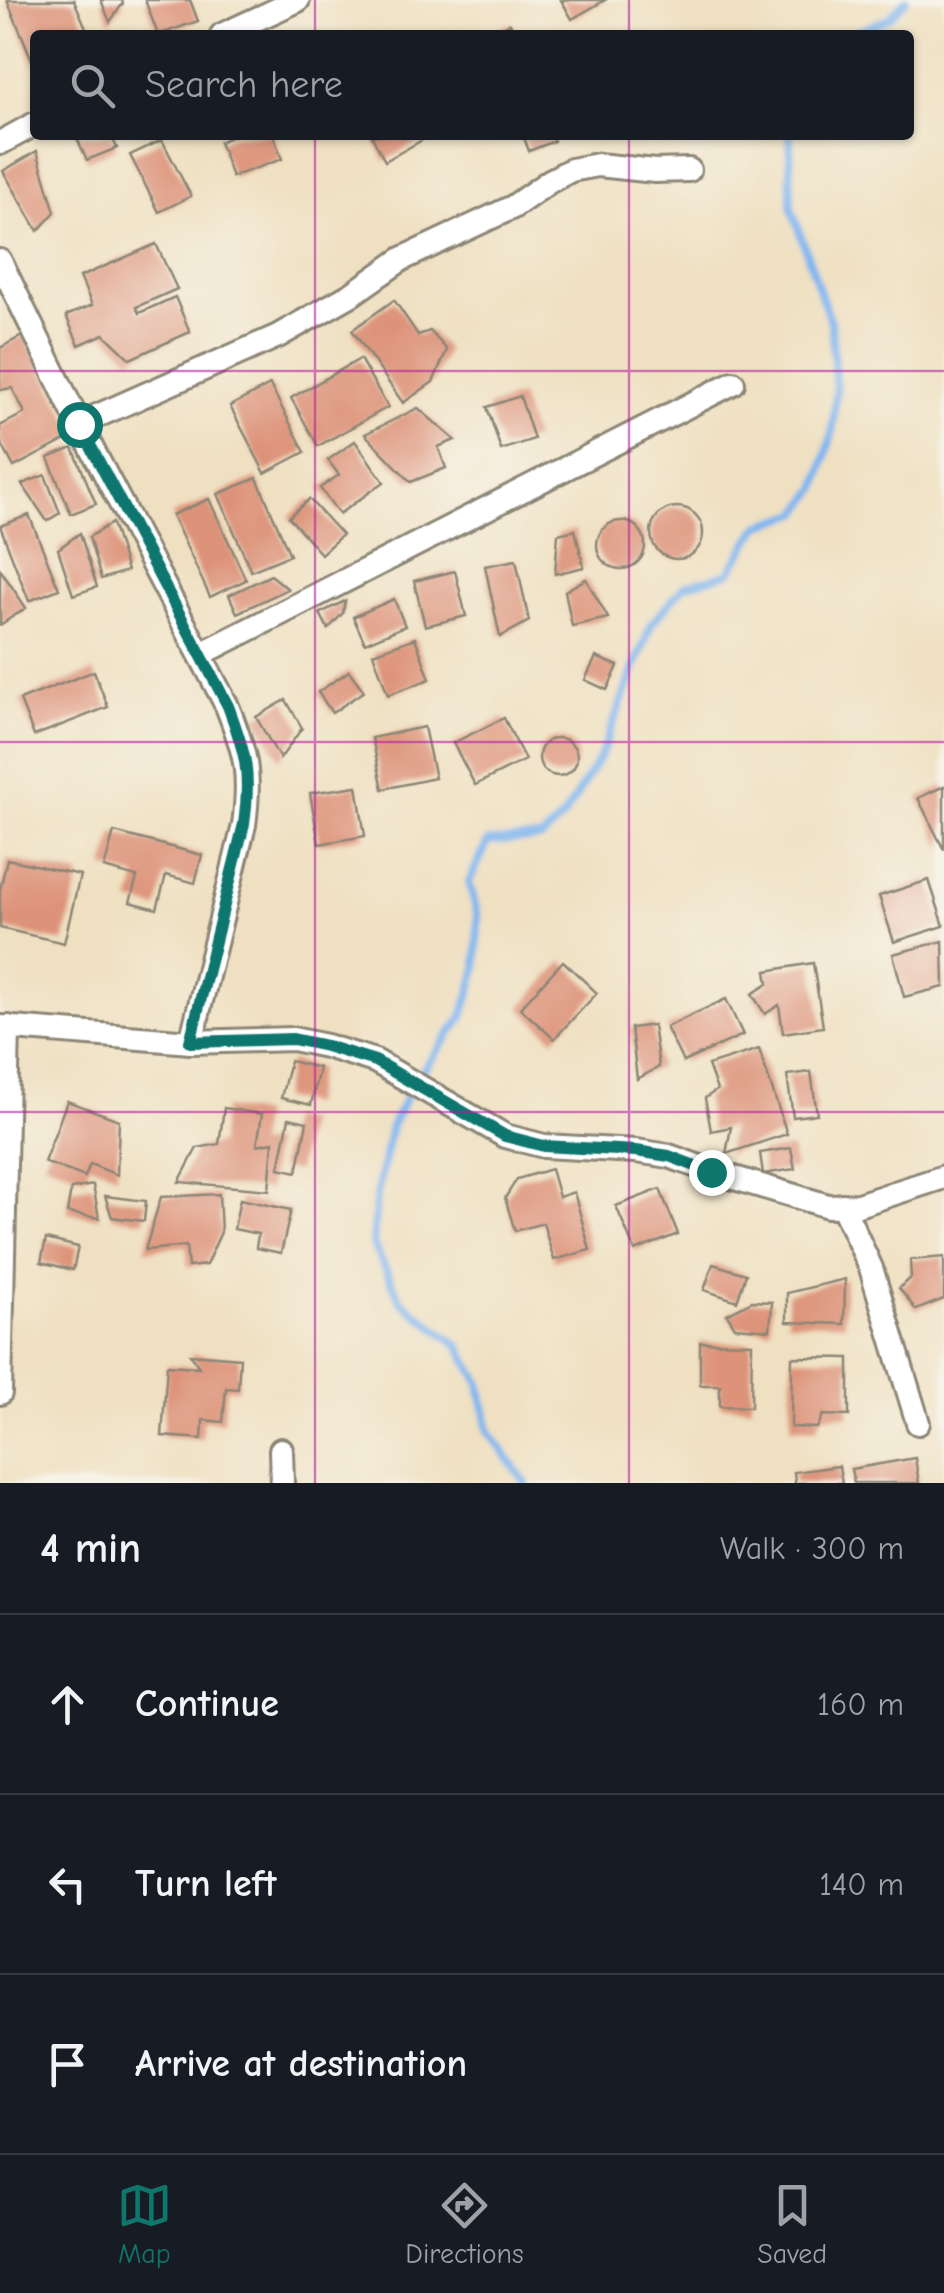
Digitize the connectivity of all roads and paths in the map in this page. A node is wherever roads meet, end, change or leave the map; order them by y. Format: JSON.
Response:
{"nodes":[{"id":1,"x":298,"y":0,"type":"edge"},
{"id":2,"x":233,"y":30,"type":"edge"},
{"id":3,"x":30,"y":127,"type":"edge"},
{"id":4,"x":0,"y":142,"type":"edge"},
{"id":5,"x":689,"y":170,"type":"dead end"},
{"id":6,"x":0,"y":261,"type":"edge"},
{"id":7,"x":733,"y":383,"type":"dead end"},
{"id":8,"x":79,"y":424,"type":"junction"},
{"id":9,"x":200,"y":654,"type":"junction"},
{"id":10,"x":4,"y":1027,"type":"edge"},
{"id":11,"x":190,"y":1042,"type":"junction"},
{"id":12,"x":944,"y":1177,"type":"edge"},
{"id":13,"x":842,"y":1205,"type":"junction"},
{"id":14,"x":0,"y":1393,"type":"edge"},
{"id":15,"x":918,"y":1423,"type":"dead end"},
{"id":16,"x":281,"y":1450,"type":"dead end"},
{"id":17,"x":282,"y":1483,"type":"edge"}],
"edges":[{"from":1,"to":2,"type":"street"},
{"from":3,"to":4,"type":"street"},
{"from":5,"to":8,"type":"street"},
{"from":6,"to":8,"type":"street"},
{"from":7,"to":9,"type":"street"},
{"from":8,"to":9,"type":"street"},
{"from":9,"to":11,"type":"street"},
{"from":10,"to":11,"type":"street"},
{"from":10,"to":14,"type":"street"},
{"from":11,"to":13,"type":"street"},
{"from":12,"to":13,"type":"street"},
{"from":13,"to":15,"type":"street"},
{"from":16,"to":17,"type":"street"}]}
